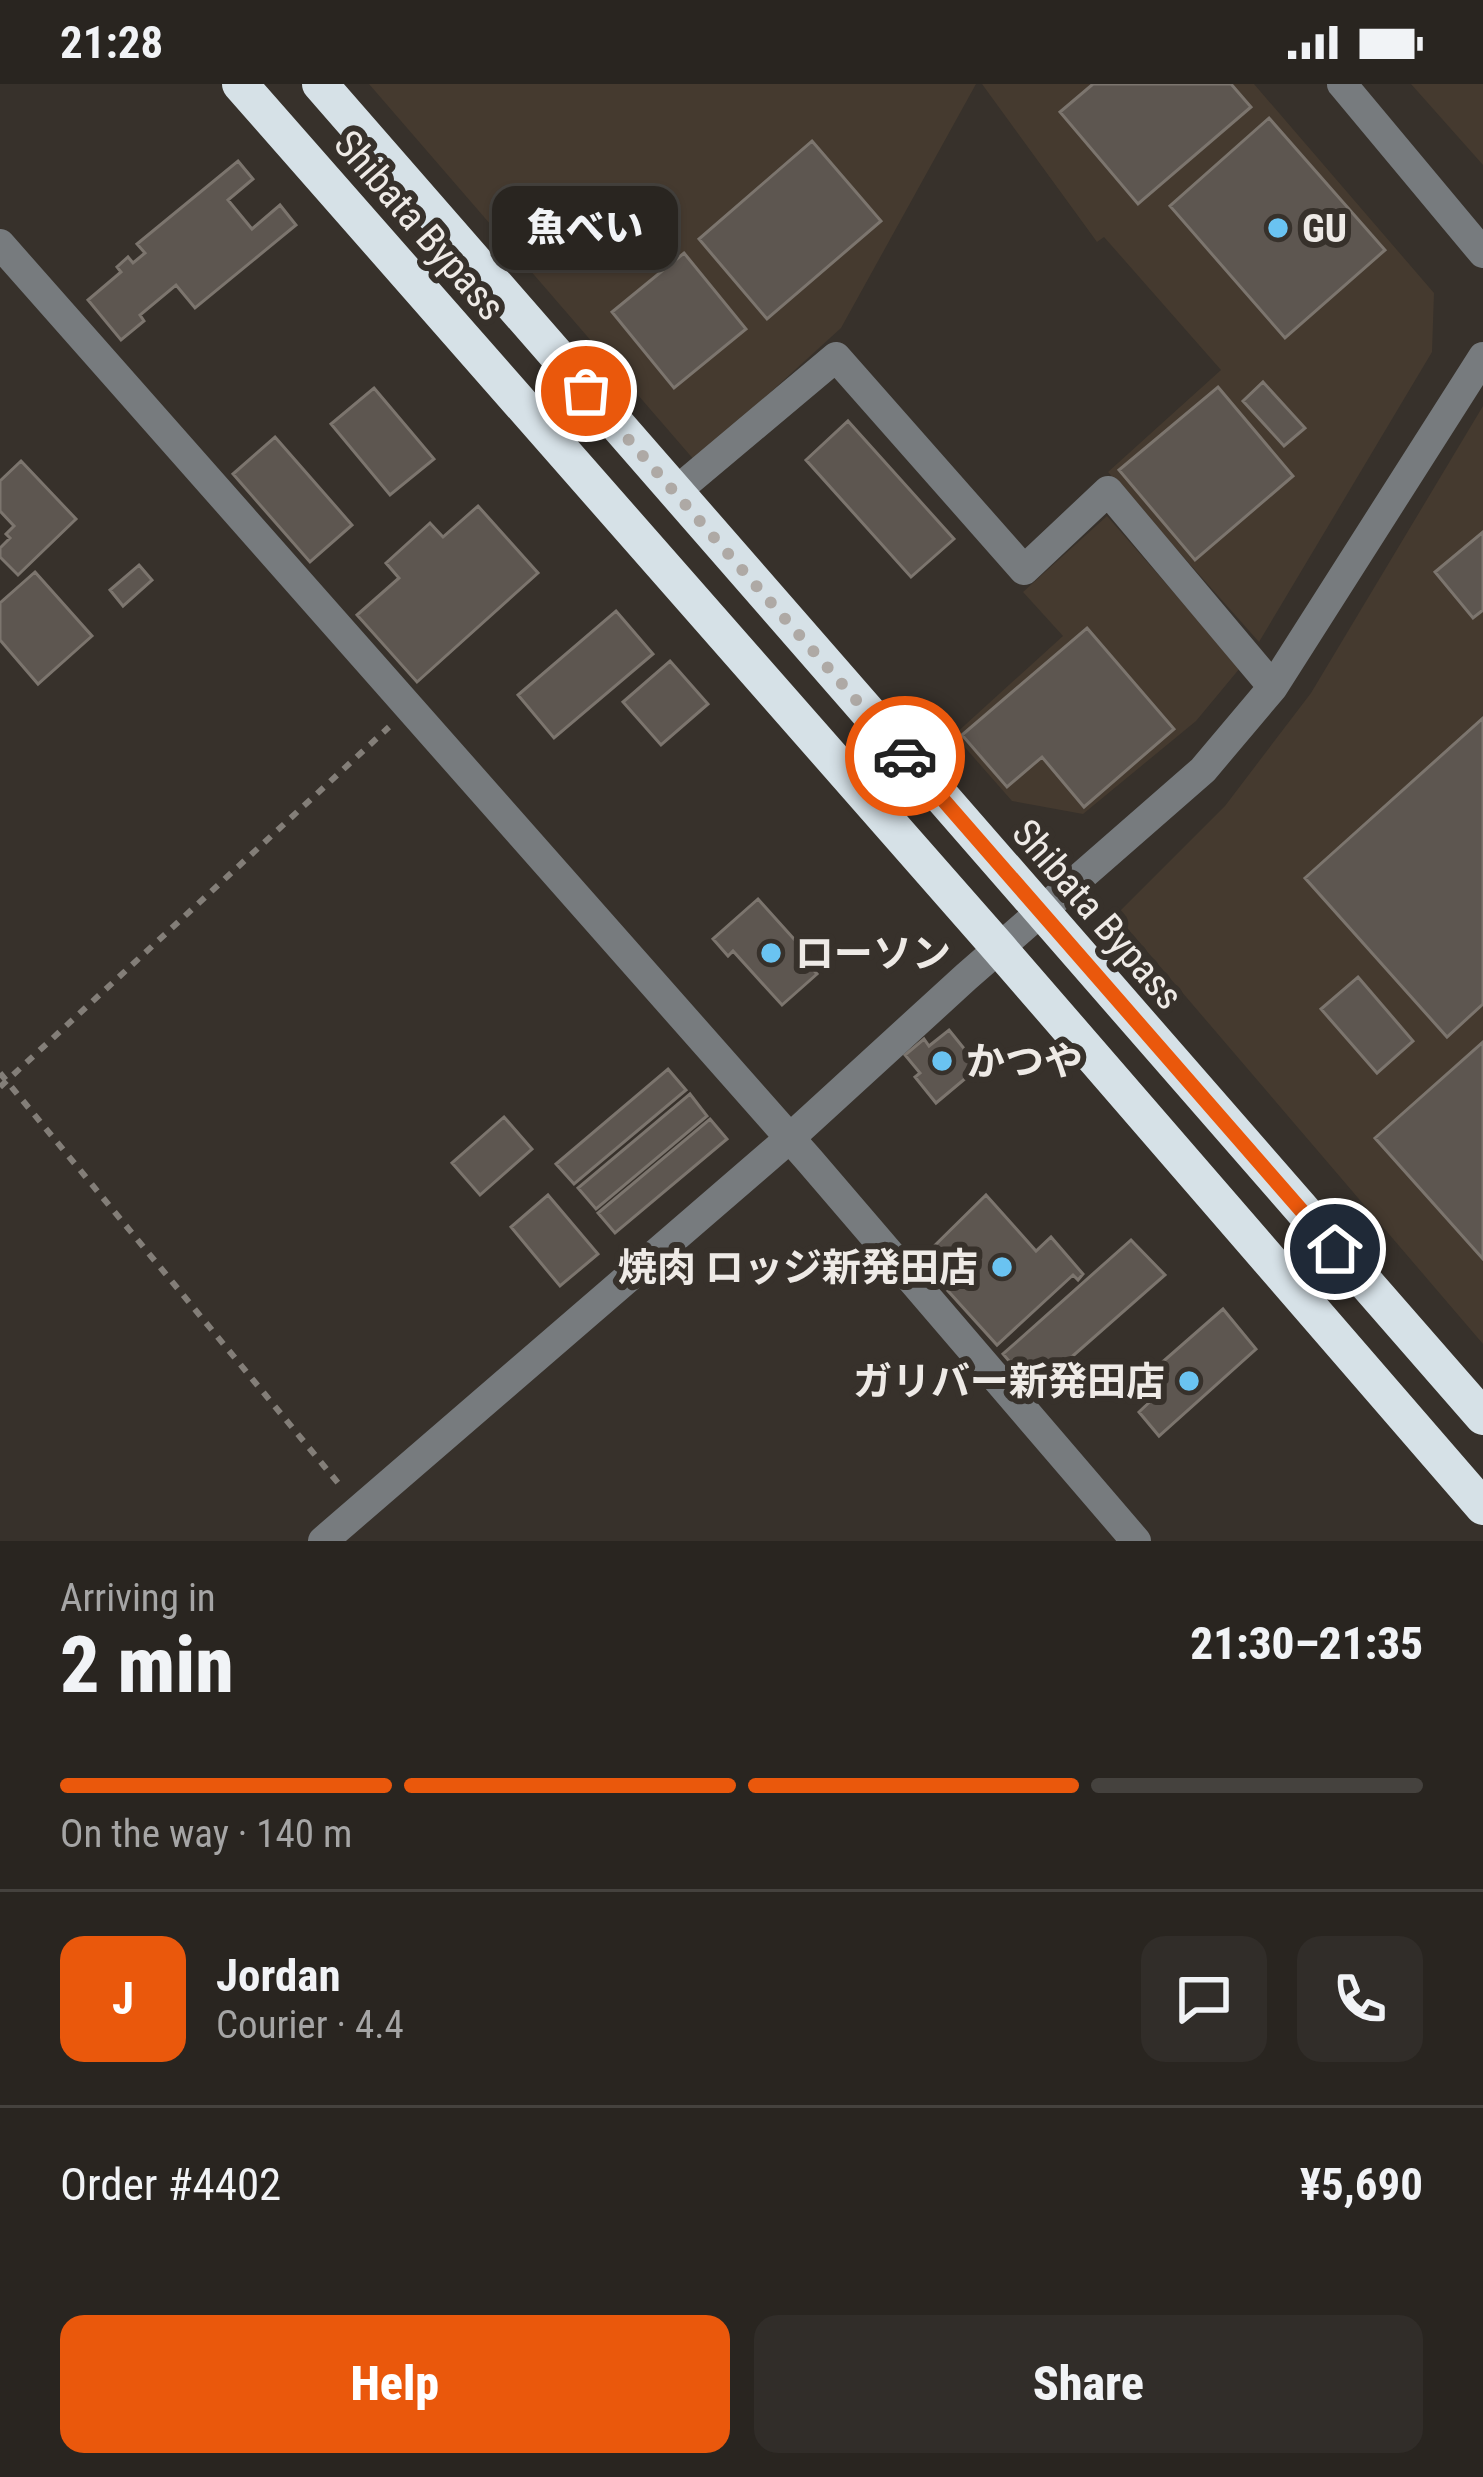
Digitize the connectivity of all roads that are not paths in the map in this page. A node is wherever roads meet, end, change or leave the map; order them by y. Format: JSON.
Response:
{"nodes":[{"id":1,"x":240,"y":84,"type":"edge"},
{"id":2,"x":320,"y":84,"type":"edge"},
{"id":3,"x":1344,"y":85,"type":"edge"},
{"id":4,"x":0,"y":244,"type":"edge"},
{"id":5,"x":1483,"y":253,"type":"edge"},
{"id":6,"x":1483,"y":357,"type":"edge"},
{"id":7,"x":674,"y":494,"type":"junction"},
{"id":8,"x":1273,"y":687,"type":"junction"},
{"id":9,"x":1039,"y":912,"type":"junction"},
{"id":10,"x":999,"y":947,"type":"junction"},
{"id":11,"x":790,"y":1138,"type":"junction"},
{"id":12,"x":1483,"y":1417,"type":"edge"},
{"id":13,"x":1424,"y":1440,"type":"junction"},
{"id":14,"x":1483,"y":1508,"type":"edge"},
{"id":15,"x":1483,"y":1523,"type":"edge"},
{"id":16,"x":323,"y":1541,"type":"edge"},
{"id":17,"x":1136,"y":1541,"type":"edge"}],
"edges":[{"from":1,"to":10,"type":"highway","name":"Shibata Bypass"},
{"from":2,"to":7,"type":"highway","name":"Shibata Bypass"},
{"from":3,"to":5,"type":"street"},
{"from":4,"to":11,"type":"street"},
{"from":6,"to":8,"type":"street"},
{"from":7,"to":8,"type":"street"},
{"from":7,"to":9,"type":"highway","name":"Shibata Bypass"},
{"from":8,"to":9,"type":"street"},
{"from":9,"to":10,"type":"street"},
{"from":9,"to":12,"type":"highway","name":"Shibata Bypass"},
{"from":10,"to":11,"type":"street"},
{"from":10,"to":13,"type":"highway","name":"Shibata Bypass"},
{"from":11,"to":16,"type":"street"},
{"from":11,"to":17,"type":"street"},
{"from":13,"to":14,"type":"highway","name":"Shibata Bypass"},
{"from":13,"to":15,"type":"highway"}]}
